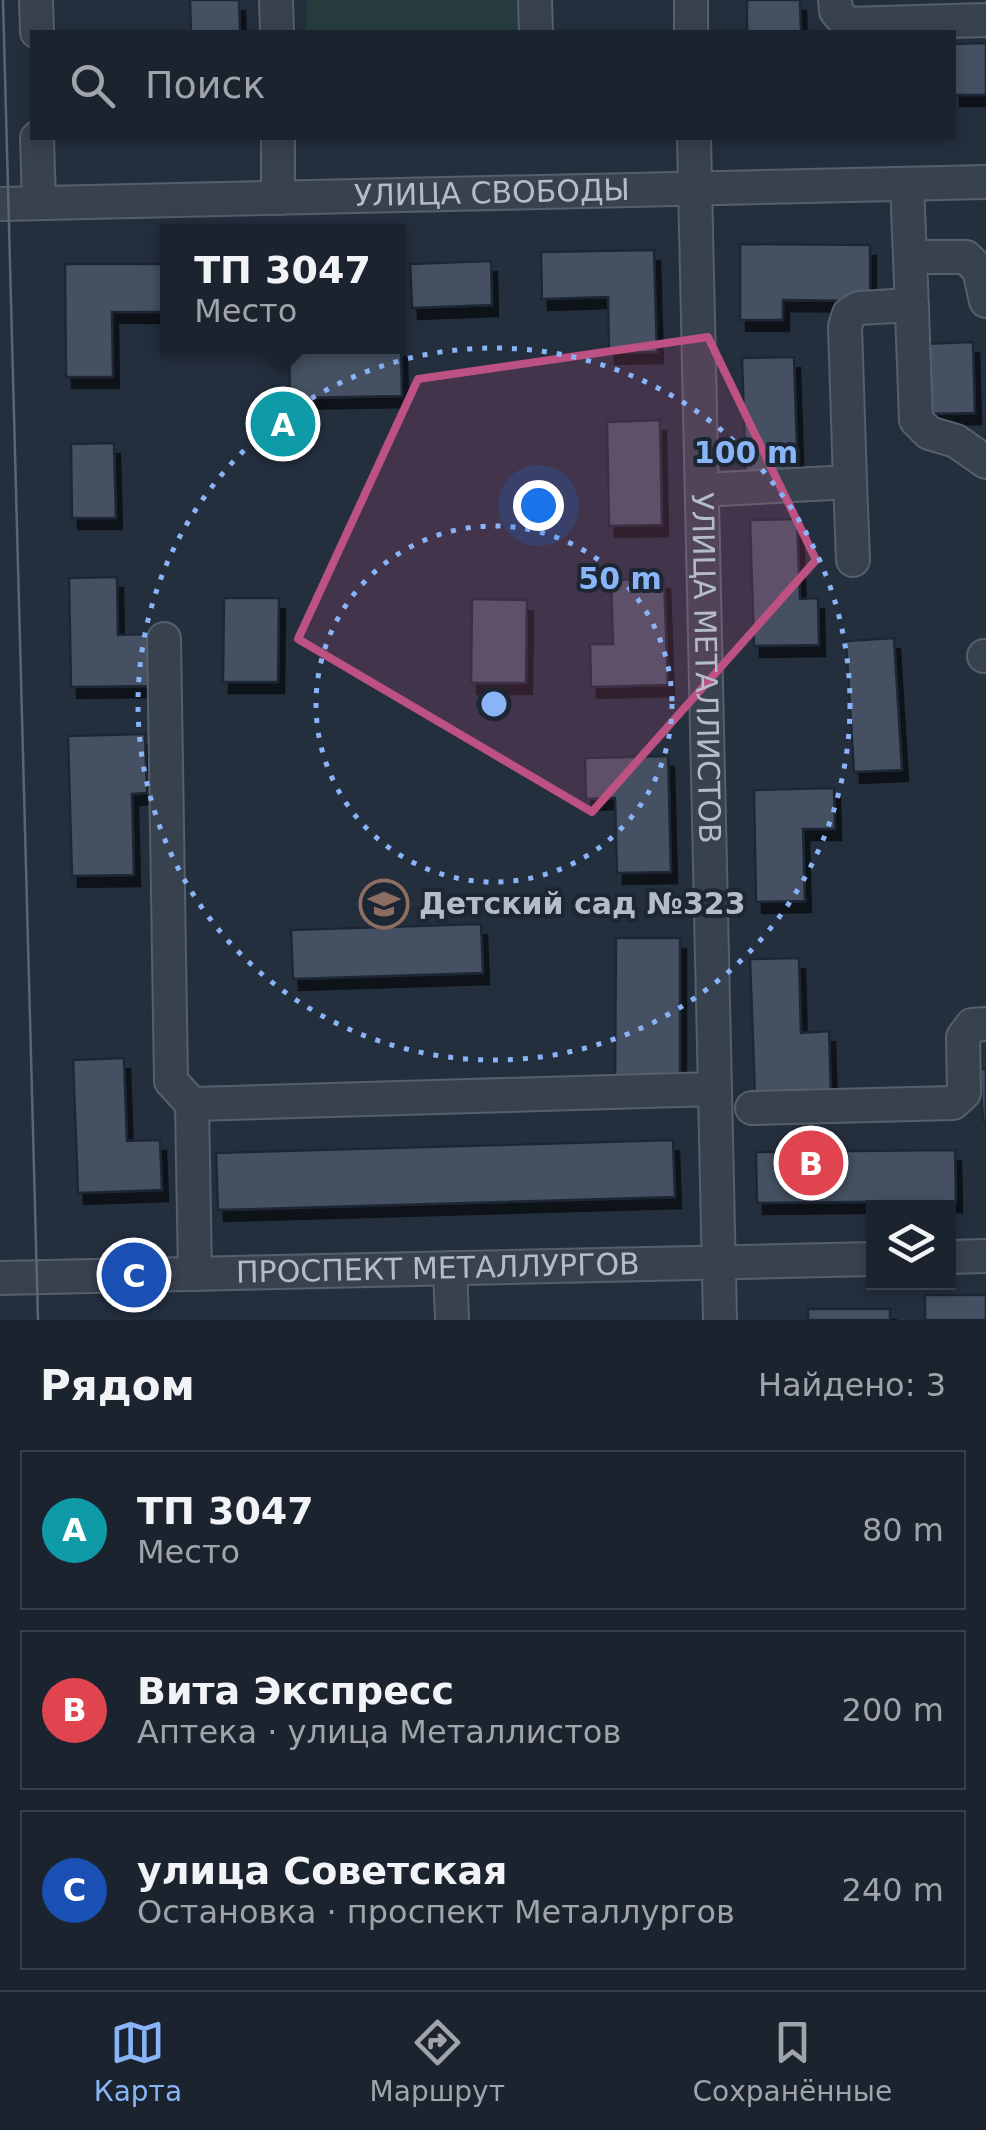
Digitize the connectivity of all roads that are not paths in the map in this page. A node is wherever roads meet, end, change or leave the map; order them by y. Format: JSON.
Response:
{"nodes":[{"id":1,"x":36,"y":0,"type":"edge"},
{"id":2,"x":276,"y":0,"type":"edge"},
{"id":3,"x":535,"y":0,"type":"edge"},
{"id":4,"x":691,"y":0,"type":"edge"},
{"id":5,"x":835,"y":0,"type":"edge"},
{"id":6,"x":986,"y":20,"type":"edge"},
{"id":7,"x":36,"y":30,"type":"edge"},
{"id":8,"x":277,"y":30,"type":"edge"},
{"id":9,"x":536,"y":30,"type":"edge"},
{"id":10,"x":692,"y":30,"type":"edge"},
{"id":11,"x":37,"y":140,"type":"edge"},
{"id":12,"x":278,"y":140,"type":"edge"},
{"id":13,"x":694,"y":140,"type":"edge"},
{"id":14,"x":986,"y":182,"type":"edge"},
{"id":15,"x":907,"y":184,"type":"junction"},
{"id":16,"x":695,"y":188,"type":"junction"},
{"id":17,"x":278,"y":198,"type":"junction"},
{"id":18,"x":38,"y":203,"type":"junction"},
{"id":19,"x":0,"y":204,"type":"edge"},
{"id":20,"x":910,"y":258,"type":"junction"},
{"id":21,"x":986,"y":301,"type":"edge"},
{"id":22,"x":912,"y":305,"type":"junction"},
{"id":23,"x":986,"y":462,"type":"edge"},
{"id":24,"x":850,"y":482,"type":"junction"},
{"id":25,"x":702,"y":490,"type":"junction"},
{"id":26,"x":853,"y":560,"type":"dead end"},
{"id":27,"x":164,"y":638,"type":"dead end"},
{"id":28,"x":986,"y":1024,"type":"edge"},
{"id":29,"x":715,"y":1089,"type":"junction"},
{"id":30,"x":192,"y":1104,"type":"junction"},
{"id":31,"x":752,"y":1108,"type":"dead end"},
{"id":32,"x":986,"y":1256,"type":"edge"},
{"id":33,"x":956,"y":1257,"type":"edge"},
{"id":34,"x":866,"y":1259,"type":"edge"},
{"id":35,"x":719,"y":1262,"type":"junction"},
{"id":36,"x":450,"y":1268,"type":"junction"},
{"id":37,"x":194,"y":1274,"type":"junction"},
{"id":38,"x":0,"y":1278,"type":"edge"},
{"id":39,"x":452,"y":1320,"type":"edge"},
{"id":40,"x":720,"y":1320,"type":"edge"}],
"edges":[{"from":1,"to":7,"type":"street"},
{"from":2,"to":8,"type":"street"},
{"from":3,"to":9,"type":"street"},
{"from":4,"to":10,"type":"street"},
{"from":5,"to":6,"type":"street"},
{"from":11,"to":18,"type":"street"},
{"from":12,"to":17,"type":"street"},
{"from":13,"to":16,"type":"street","name":"УЛИЦА МЕТАЛЛИСТОВ"},
{"from":14,"to":15,"type":"street","name":"УЛИЦА СВОБОДЫ"},
{"from":15,"to":16,"type":"street","name":"УЛИЦА СВОБОДЫ"},
{"from":15,"to":20,"type":"street"},
{"from":16,"to":17,"type":"street","name":"УЛИЦА СВОБОДЫ"},
{"from":16,"to":25,"type":"street","name":"УЛИЦА МЕТАЛЛИСТОВ"},
{"from":17,"to":18,"type":"street","name":"УЛИЦА СВОБОДЫ"},
{"from":18,"to":19,"type":"street","name":"УЛИЦА СВОБОДЫ"},
{"from":20,"to":21,"type":"street"},
{"from":20,"to":22,"type":"street"},
{"from":22,"to":23,"type":"street"},
{"from":22,"to":24,"type":"street"},
{"from":24,"to":25,"type":"street"},
{"from":24,"to":26,"type":"street"},
{"from":25,"to":29,"type":"street","name":"УЛИЦА МЕТАЛЛИСТОВ"},
{"from":27,"to":30,"type":"street"},
{"from":28,"to":31,"type":"street"},
{"from":29,"to":30,"type":"street"},
{"from":29,"to":35,"type":"street","name":"УЛИЦА МЕТАЛЛИСТОВ"},
{"from":30,"to":37,"type":"street"},
{"from":32,"to":33,"type":"street"},
{"from":34,"to":35,"type":"street","name":"ПРОСПЕКТ МЕТАЛЛУРГОВ"},
{"from":35,"to":36,"type":"street","name":"ПРОСПЕКТ МЕТАЛЛУРГОВ"},
{"from":35,"to":40,"type":"street","name":"УЛИЦА МЕТАЛЛИСТОВ"},
{"from":36,"to":37,"type":"street","name":"ПРОСПЕКТ МЕТАЛЛУРГОВ"},
{"from":36,"to":39,"type":"street"},
{"from":37,"to":38,"type":"street","name":"ПРОСПЕКТ МЕТАЛЛУРГОВ"}]}
